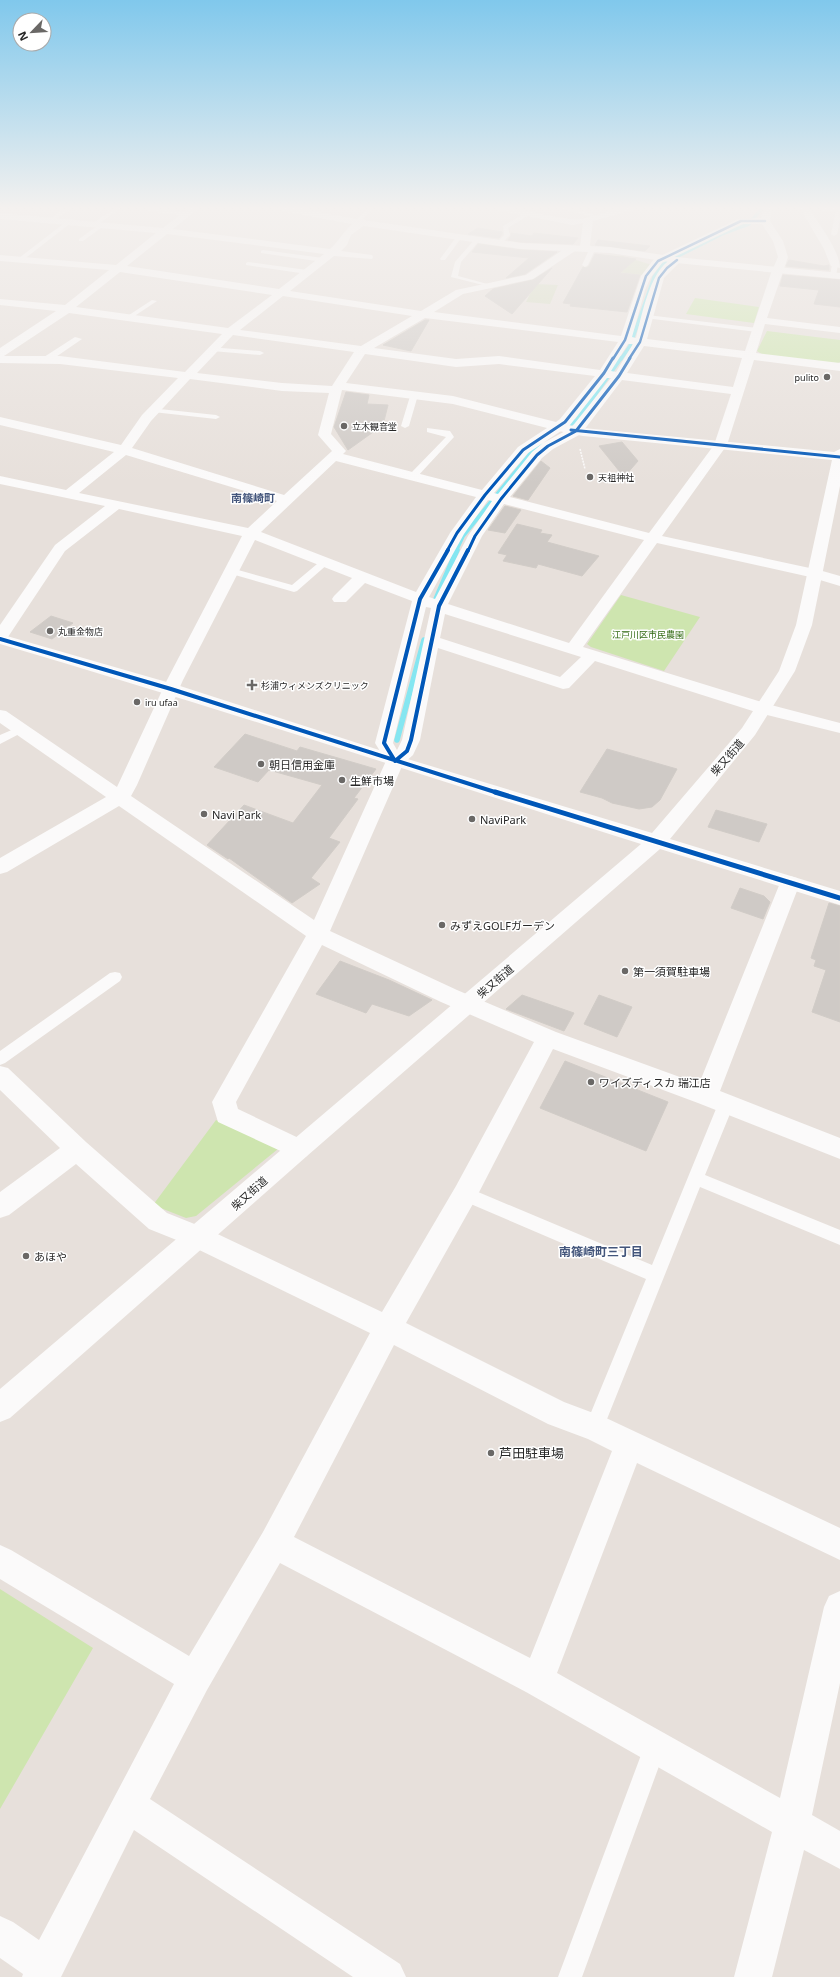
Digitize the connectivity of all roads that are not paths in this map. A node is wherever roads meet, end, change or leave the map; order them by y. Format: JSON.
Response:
{"nodes":[{"id":1,"x":78,"y":300,"type":"edge"},
{"id":2,"x":270,"y":300,"type":"edge"},
{"id":3,"x":333,"y":300,"type":"edge"},
{"id":4,"x":446,"y":300,"type":"edge"},
{"id":5,"x":638,"y":300,"type":"edge"},
{"id":6,"x":651,"y":300,"type":"edge"},
{"id":7,"x":767,"y":300,"type":"edge"},
{"id":8,"x":154,"y":301,"type":"dead end"},
{"id":9,"x":0,"y":302,"type":"edge"},
{"id":10,"x":67,"y":309,"type":"junction"},
{"id":11,"x":422,"y":314,"type":"junction"},
{"id":12,"x":647,"y":317,"type":"junction"},
{"id":13,"x":128,"y":318,"type":"junction"},
{"id":14,"x":759,"y":325,"type":"junction"},
{"id":15,"x":840,"y":330,"type":"edge"},
{"id":16,"x":229,"y":333,"type":"junction"},
{"id":17,"x":78,"y":339,"type":"dead end"},
{"id":18,"x":632,"y":341,"type":"junction"},
{"id":19,"x":212,"y":349,"type":"junction"},
{"id":20,"x":361,"y":351,"type":"junction"},
{"id":21,"x":0,"y":353,"type":"edge"},
{"id":22,"x":260,"y":353,"type":"dead end"},
{"id":23,"x":750,"y":356,"type":"junction"},
{"id":24,"x":0,"y":359,"type":"edge"},
{"id":25,"x":47,"y":360,"type":"junction"},
{"id":26,"x":840,"y":367,"type":"edge"},
{"id":27,"x":611,"y":374,"type":"junction"},
{"id":28,"x":186,"y":376,"type":"junction"},
{"id":29,"x":337,"y":388,"type":"junction"},
{"id":30,"x":737,"y":391,"type":"junction"},
{"id":31,"x":414,"y":395,"type":"junction"},
{"id":32,"x":153,"y":410,"type":"junction"},
{"id":33,"x":216,"y":417,"type":"dead end"},
{"id":34,"x":0,"y":421,"type":"edge"},
{"id":35,"x":404,"y":426,"type":"dead end"},
{"id":36,"x":566,"y":429,"type":"junction"},
{"id":37,"x":430,"y":430,"type":"dead end"},
{"id":38,"x":720,"y":446,"type":"junction"},
{"id":39,"x":124,"y":450,"type":"junction"},
{"id":40,"x":334,"y":456,"type":"junction"},
{"id":41,"x":840,"y":456,"type":"edge"},
{"id":42,"x":413,"y":476,"type":"junction"},
{"id":43,"x":0,"y":480,"type":"edge"},
{"id":44,"x":68,"y":494,"type":"junction"},
{"id":45,"x":485,"y":495,"type":"junction"},
{"id":46,"x":501,"y":499,"type":"junction"},
{"id":47,"x":287,"y":500,"type":"junction"},
{"id":48,"x":117,"y":504,"type":"junction"},
{"id":49,"x":251,"y":533,"type":"junction"},
{"id":50,"x":652,"y":538,"type":"junction"},
{"id":51,"x":326,"y":561,"type":"junction"},
{"id":52,"x":231,"y":571,"type":"junction"},
{"id":53,"x":814,"y":573,"type":"junction"},
{"id":54,"x":363,"y":576,"type":"junction"},
{"id":55,"x":840,"y":581,"type":"edge"},
{"id":56,"x":340,"y":599,"type":"dead end"},
{"id":57,"x":420,"y":599,"type":"junction"},
{"id":58,"x":439,"y":606,"type":"junction"},
{"id":59,"x":0,"y":638,"type":"edge"},
{"id":60,"x":432,"y":641,"type":"junction"},
{"id":61,"x":573,"y":649,"type":"junction"},
{"id":62,"x":592,"y":655,"type":"junction"},
{"id":63,"x":171,"y":689,"type":"junction"},
{"id":64,"x":765,"y":709,"type":"junction"},
{"id":65,"x":0,"y":715,"type":"edge"},
{"id":66,"x":840,"y":728,"type":"edge"},
{"id":67,"x":21,"y":729,"type":"junction"},
{"id":68,"x":0,"y":740,"type":"edge"},
{"id":69,"x":395,"y":761,"type":"junction"},
{"id":70,"x":121,"y":796,"type":"junction"},
{"id":71,"x":657,"y":841,"type":"junction"},
{"id":72,"x":0,"y":868,"type":"edge"},
{"id":73,"x":790,"y":883,"type":"junction"},
{"id":74,"x":840,"y":898,"type":"edge"},
{"id":75,"x":318,"y":934,"type":"junction"},
{"id":76,"x":115,"y":977,"type":"dead end"},
{"id":77,"x":468,"y":1004,"type":"junction"},
{"id":78,"x":548,"y":1038,"type":"junction"},
{"id":79,"x":0,"y":1059,"type":"edge"},
{"id":80,"x":0,"y":1075,"type":"edge"},
{"id":81,"x":706,"y":1096,"type":"junction"},
{"id":82,"x":726,"y":1104,"type":"junction"},
{"id":83,"x":77,"y":1149,"type":"junction"},
{"id":84,"x":298,"y":1149,"type":"junction"},
{"id":85,"x":840,"y":1149,"type":"edge"},
{"id":86,"x":695,"y":1178,"type":"junction"},
{"id":87,"x":465,"y":1194,"type":"junction"},
{"id":88,"x":0,"y":1207,"type":"edge"},
{"id":89,"x":198,"y":1237,"type":"junction"},
{"id":90,"x":840,"y":1238,"type":"edge"},
{"id":91,"x":656,"y":1275,"type":"junction"},
{"id":92,"x":388,"y":1328,"type":"junction"},
{"id":93,"x":0,"y":1408,"type":"edge"},
{"id":94,"x":594,"y":1426,"type":"junction"},
{"id":95,"x":630,"y":1444,"type":"junction"},
{"id":96,"x":274,"y":1543,"type":"junction"},
{"id":97,"x":840,"y":1544,"type":"edge"},
{"id":98,"x":0,"y":1561,"type":"edge"},
{"id":99,"x":840,"y":1607,"type":"edge"},
{"id":100,"x":196,"y":1678,"type":"junction"},
{"id":101,"x":538,"y":1680,"type":"junction"},
{"id":102,"x":655,"y":1747,"type":"junction"},
{"id":103,"x":128,"y":1805,"type":"junction"},
{"id":104,"x":792,"y":1825,"type":"junction"},
{"id":105,"x":840,"y":1851,"type":"edge"},
{"id":106,"x":0,"y":1935,"type":"edge"},
{"id":107,"x":43,"y":1972,"type":"edge"},
{"id":108,"x":380,"y":1975,"type":"edge"},
{"id":109,"x":570,"y":1977,"type":"edge"},
{"id":110,"x":753,"y":1977,"type":"edge"}],
"edges":[{"from":1,"to":10,"type":"street"},
{"from":2,"to":16,"type":"street"},
{"from":3,"to":11,"type":"street"},
{"from":4,"to":11,"type":"street"},
{"from":5,"to":18,"type":"street"},
{"from":6,"to":12,"type":"street"},
{"from":7,"to":14,"type":"street"},
{"from":8,"to":13,"type":"lane"},
{"from":9,"to":10,"type":"street"},
{"from":10,"to":13,"type":"street"},
{"from":10,"to":21,"type":"street"},
{"from":11,"to":18,"type":"street"},
{"from":11,"to":20,"type":"street"},
{"from":12,"to":14,"type":"lane"},
{"from":12,"to":18,"type":"street"},
{"from":13,"to":16,"type":"street"},
{"from":14,"to":15,"type":"street"},
{"from":14,"to":23,"type":"street"},
{"from":16,"to":19,"type":"street"},
{"from":16,"to":20,"type":"street"},
{"from":17,"to":25,"type":"lane"},
{"from":18,"to":23,"type":"street"},
{"from":18,"to":27,"type":"street"},
{"from":19,"to":22,"type":"lane"},
{"from":19,"to":28,"type":"street"},
{"from":20,"to":27,"type":"street"},
{"from":20,"to":29,"type":"street"},
{"from":23,"to":26,"type":"street"},
{"from":23,"to":30,"type":"street"},
{"from":24,"to":25,"type":"street"},
{"from":25,"to":28,"type":"street"},
{"from":27,"to":30,"type":"street"},
{"from":27,"to":36,"type":"street"},
{"from":28,"to":29,"type":"street"},
{"from":28,"to":32,"type":"street"},
{"from":29,"to":31,"type":"street"},
{"from":29,"to":40,"type":"street"},
{"from":30,"to":38,"type":"street"},
{"from":31,"to":35,"type":"lane"},
{"from":31,"to":36,"type":"street"},
{"from":32,"to":33,"type":"lane"},
{"from":32,"to":39,"type":"street"},
{"from":34,"to":39,"type":"street"},
{"from":36,"to":38,"type":"street"},
{"from":36,"to":45,"type":"street"},
{"from":36,"to":46,"type":"street"},
{"from":37,"to":42,"type":"lane"},
{"from":38,"to":41,"type":"street"},
{"from":38,"to":50,"type":"street"},
{"from":39,"to":44,"type":"street"},
{"from":39,"to":47,"type":"street"},
{"from":40,"to":42,"type":"street"},
{"from":40,"to":47,"type":"street"},
{"from":41,"to":53,"type":"street","name":"柴又街道"},
{"from":42,"to":45,"type":"street"},
{"from":43,"to":44,"type":"street"},
{"from":44,"to":48,"type":"street"},
{"from":45,"to":46,"type":"street"},
{"from":45,"to":57,"type":"street"},
{"from":46,"to":50,"type":"street"},
{"from":46,"to":58,"type":"street"},
{"from":47,"to":49,"type":"street"},
{"from":48,"to":49,"type":"street"},
{"from":48,"to":59,"type":"street"},
{"from":49,"to":51,"type":"street"},
{"from":49,"to":52,"type":"street"},
{"from":50,"to":53,"type":"street"},
{"from":50,"to":61,"type":"street"},
{"from":51,"to":52,"type":"lane"},
{"from":51,"to":54,"type":"street"},
{"from":52,"to":63,"type":"street"},
{"from":53,"to":55,"type":"street"},
{"from":53,"to":64,"type":"street","name":"柴又街道"},
{"from":54,"to":56,"type":"street"},
{"from":54,"to":57,"type":"street"},
{"from":57,"to":58,"type":"street"},
{"from":57,"to":69,"type":"street"},
{"from":58,"to":60,"type":"street"},
{"from":58,"to":61,"type":"street"},
{"from":59,"to":63,"type":"street"},
{"from":60,"to":62,"type":"street"},
{"from":60,"to":69,"type":"street"},
{"from":61,"to":62,"type":"street"},
{"from":62,"to":64,"type":"street"},
{"from":63,"to":69,"type":"street"},
{"from":63,"to":70,"type":"street"},
{"from":64,"to":66,"type":"street"},
{"from":64,"to":71,"type":"street","name":"柴又街道"},
{"from":65,"to":67,"type":"street"},
{"from":67,"to":68,"type":"lane"},
{"from":67,"to":70,"type":"street"},
{"from":69,"to":71,"type":"street"},
{"from":69,"to":75,"type":"street"},
{"from":70,"to":72,"type":"street"},
{"from":70,"to":75,"type":"street"},
{"from":71,"to":73,"type":"street"},
{"from":71,"to":77,"type":"street","name":"柴又街道"},
{"from":73,"to":74,"type":"street"},
{"from":73,"to":81,"type":"street"},
{"from":75,"to":77,"type":"street"},
{"from":75,"to":84,"type":"street"},
{"from":76,"to":79,"type":"lane"},
{"from":77,"to":78,"type":"street"},
{"from":77,"to":84,"type":"street","name":"柴又街道"},
{"from":78,"to":81,"type":"street"},
{"from":78,"to":87,"type":"street"},
{"from":80,"to":83,"type":"street"},
{"from":81,"to":82,"type":"street"},
{"from":82,"to":85,"type":"street"},
{"from":82,"to":86,"type":"lane"},
{"from":83,"to":88,"type":"street"},
{"from":83,"to":89,"type":"street"},
{"from":84,"to":89,"type":"street","name":"柴又街道"},
{"from":86,"to":90,"type":"lane"},
{"from":86,"to":91,"type":"lane"},
{"from":87,"to":91,"type":"lane"},
{"from":87,"to":92,"type":"street"},
{"from":89,"to":92,"type":"street"},
{"from":89,"to":93,"type":"street","name":"柴又街道"},
{"from":91,"to":94,"type":"lane"},
{"from":92,"to":94,"type":"street"},
{"from":92,"to":96,"type":"street"},
{"from":94,"to":95,"type":"street"},
{"from":95,"to":97,"type":"street"},
{"from":95,"to":101,"type":"street"},
{"from":96,"to":100,"type":"street"},
{"from":96,"to":101,"type":"street"},
{"from":98,"to":100,"type":"street"},
{"from":99,"to":104,"type":"street"},
{"from":100,"to":103,"type":"street"},
{"from":101,"to":102,"type":"street"},
{"from":102,"to":104,"type":"street"},
{"from":102,"to":109,"type":"lane"},
{"from":103,"to":107,"type":"street"},
{"from":103,"to":108,"type":"street"},
{"from":104,"to":105,"type":"street"},
{"from":104,"to":110,"type":"street"},
{"from":106,"to":107,"type":"street"}]}
